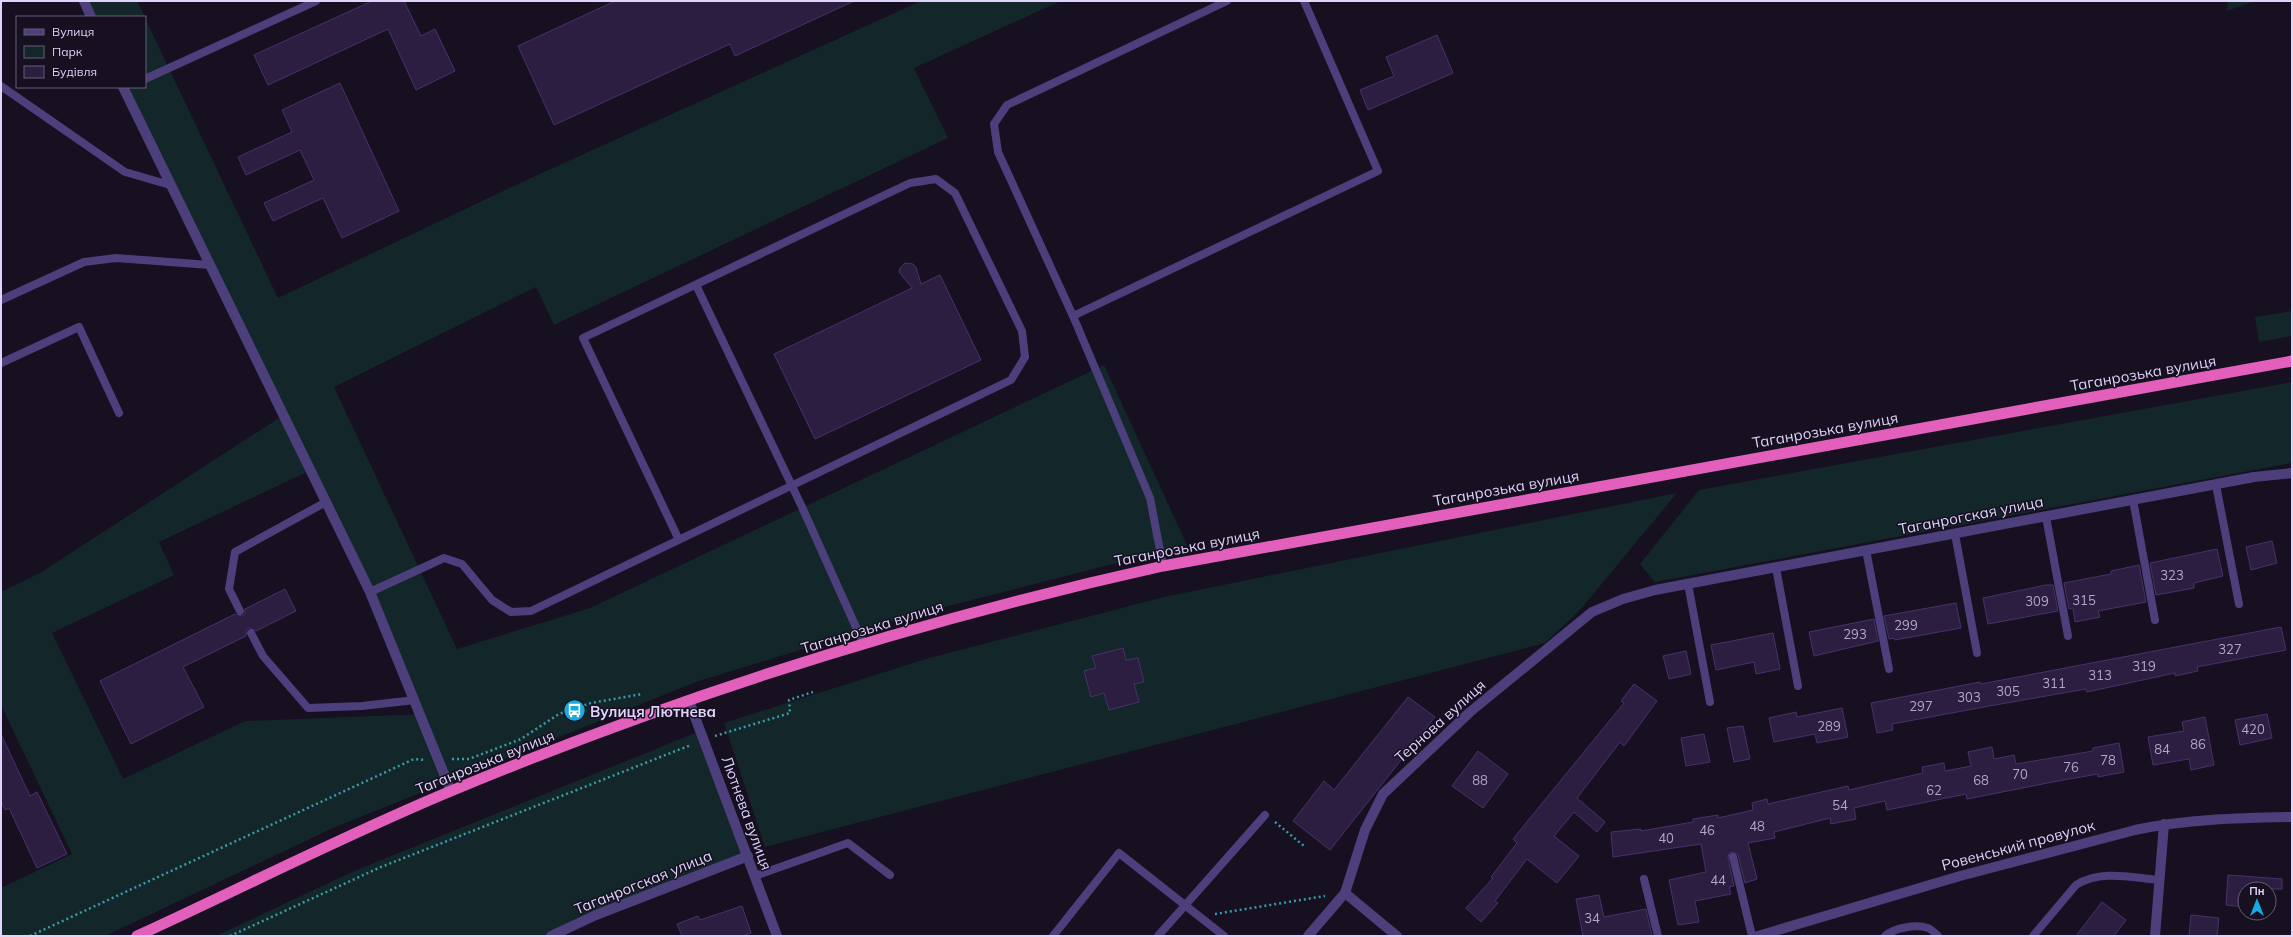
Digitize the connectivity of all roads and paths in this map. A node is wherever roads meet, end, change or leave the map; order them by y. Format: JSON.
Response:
{"nodes":[{"id":1,"x":84,"y":1,"type":"edge"},
{"id":2,"x":316,"y":1,"type":"edge"},
{"id":3,"x":1227,"y":1,"type":"edge"},
{"id":4,"x":1304,"y":1,"type":"edge"},
{"id":5,"x":91,"y":16,"type":"edge"},
{"id":6,"x":146,"y":79,"type":"edge"},
{"id":7,"x":1,"y":86,"type":"edge"},
{"id":8,"x":124,"y":88,"type":"edge"},
{"id":9,"x":170,"y":186,"type":"junction"},
{"id":10,"x":210,"y":265,"type":"junction"},
{"id":11,"x":696,"y":285,"type":"junction"},
{"id":12,"x":1,"y":300,"type":"edge"},
{"id":13,"x":1073,"y":316,"type":"junction"},
{"id":14,"x":2292,"y":361,"type":"edge"},
{"id":15,"x":1,"y":363,"type":"edge"},
{"id":16,"x":119,"y":413,"type":"dead end"},
{"id":17,"x":2292,"y":473,"type":"edge"},
{"id":18,"x":2216,"y":485,"type":"junction"},
{"id":19,"x":792,"y":486,"type":"junction"},
{"id":20,"x":2133,"y":500,"type":"junction"},
{"id":21,"x":326,"y":502,"type":"junction"},
{"id":22,"x":2046,"y":517,"type":"junction"},
{"id":23,"x":1954,"y":534,"type":"junction"},
{"id":24,"x":679,"y":540,"type":"junction"},
{"id":25,"x":1866,"y":550,"type":"junction"},
{"id":26,"x":1162,"y":566,"type":"junction"},
{"id":27,"x":1776,"y":568,"type":"junction"},
{"id":28,"x":1688,"y":584,"type":"junction"},
{"id":29,"x":1655,"y":590,"type":"joint"},
{"id":30,"x":370,"y":592,"type":"junction"},
{"id":31,"x":2239,"y":604,"type":"dead end"},
{"id":32,"x":240,"y":611,"type":"dead end"},
{"id":33,"x":2155,"y":620,"type":"dead end"},
{"id":34,"x":251,"y":633,"type":"dead end"},
{"id":35,"x":2068,"y":636,"type":"dead end"},
{"id":36,"x":864,"y":645,"type":"junction"},
{"id":37,"x":1977,"y":653,"type":"dead end"},
{"id":38,"x":1889,"y":669,"type":"dead end"},
{"id":39,"x":1798,"y":686,"type":"dead end"},
{"id":40,"x":813,"y":692,"type":"dead end"},
{"id":41,"x":642,"y":694,"type":"dead end"},
{"id":42,"x":415,"y":700,"type":"junction"},
{"id":43,"x":689,"y":700,"type":"junction"},
{"id":44,"x":1710,"y":702,"type":"dead end"},
{"id":45,"x":704,"y":739,"type":"junction"},
{"id":46,"x":438,"y":760,"type":"junction"},
{"id":47,"x":451,"y":791,"type":"junction"},
{"id":48,"x":1265,"y":815,"type":"joint"},
{"id":49,"x":2292,"y":817,"type":"edge"},
{"id":50,"x":2164,"y":824,"type":"junction"},
{"id":51,"x":1304,"y":846,"type":"dead end"},
{"id":52,"x":748,"y":856,"type":"junction"},
{"id":53,"x":1733,"y":857,"type":"dead end"},
{"id":54,"x":890,"y":875,"type":"dead end"},
{"id":55,"x":755,"y":876,"type":"junction"},
{"id":56,"x":1644,"y":879,"type":"dead end"},
{"id":57,"x":2160,"y":880,"type":"junction"},
{"id":58,"x":1345,"y":892,"type":"junction"},
{"id":59,"x":1185,"y":905,"type":"junction"},
{"id":60,"x":1200,"y":917,"type":"junction"},
{"id":61,"x":30,"y":936,"type":"edge"},
{"id":62,"x":138,"y":936,"type":"edge"},
{"id":63,"x":230,"y":936,"type":"edge"},
{"id":64,"x":551,"y":936,"type":"edge"},
{"id":65,"x":777,"y":936,"type":"edge"},
{"id":66,"x":1053,"y":936,"type":"edge"},
{"id":67,"x":1158,"y":936,"type":"edge"},
{"id":68,"x":1224,"y":936,"type":"edge"},
{"id":69,"x":1308,"y":936,"type":"edge"},
{"id":70,"x":1397,"y":936,"type":"edge"},
{"id":71,"x":1658,"y":936,"type":"edge"},
{"id":72,"x":1752,"y":936,"type":"edge"},
{"id":73,"x":1758,"y":936,"type":"edge"},
{"id":74,"x":1885,"y":936,"type":"edge"},
{"id":75,"x":1938,"y":936,"type":"edge"},
{"id":76,"x":2033,"y":936,"type":"edge"},
{"id":77,"x":2155,"y":936,"type":"edge"}],
"edges":[{"from":1,"to":5,"type":"street"},
{"from":2,"to":6,"type":"lane"},
{"from":3,"to":13,"type":"lane"},
{"from":4,"to":13,"type":"lane"},
{"from":7,"to":9,"type":"lane"},
{"from":8,"to":9,"type":"street"},
{"from":9,"to":10,"type":"street"},
{"from":10,"to":12,"type":"lane"},
{"from":10,"to":21,"type":"street"},
{"from":11,"to":19,"type":"lane"},
{"from":11,"to":19,"type":"lane"},
{"from":11,"to":24,"type":"lane"},
{"from":13,"to":26,"type":"lane"},
{"from":14,"to":26,"type":"highway","name":"Таганрозька вулиця"},
{"from":15,"to":16,"type":"lane"},
{"from":17,"to":18,"type":"street","name":"Таганрогская улица"},
{"from":18,"to":20,"type":"street","name":"Таганрогская улица"},
{"from":18,"to":31,"type":"lane"},
{"from":19,"to":24,"type":"lane"},
{"from":19,"to":36,"type":"lane"},
{"from":20,"to":22,"type":"street","name":"Таганрогская улица"},
{"from":20,"to":33,"type":"lane"},
{"from":21,"to":30,"type":"street"},
{"from":21,"to":32,"type":"lane"},
{"from":22,"to":23,"type":"street","name":"Таганрогская улица"},
{"from":22,"to":35,"type":"lane"},
{"from":23,"to":25,"type":"street","name":"Таганрогская улица"},
{"from":23,"to":37,"type":"lane"},
{"from":24,"to":30,"type":"lane"},
{"from":25,"to":27,"type":"street","name":"Таганрогская улица"},
{"from":25,"to":38,"type":"lane"},
{"from":26,"to":36,"type":"highway","name":"Таганрозька вулиця"},
{"from":27,"to":28,"type":"street","name":"Таганрогская улица"},
{"from":27,"to":39,"type":"lane"},
{"from":28,"to":29,"type":"street","name":"Таганрогская улица"},
{"from":28,"to":44,"type":"lane"},
{"from":29,"to":58,"type":"street","name":"Тернова вулиця"},
{"from":30,"to":42,"type":"street"},
{"from":34,"to":42,"type":"lane"},
{"from":36,"to":43,"type":"highway","name":"Таганрозька вулиця"},
{"from":40,"to":45,"type":"path"},
{"from":41,"to":46,"type":"path"},
{"from":42,"to":46,"type":"street"},
{"from":43,"to":45,"type":"street","name":"Лютнева вулиця"},
{"from":43,"to":47,"type":"highway","name":"Таганрозька вулиця"},
{"from":45,"to":52,"type":"street","name":"Лютнева вулиця"},
{"from":45,"to":63,"type":"path"},
{"from":46,"to":47,"type":"street"},
{"from":46,"to":61,"type":"path"},
{"from":47,"to":62,"type":"highway","name":"Таганрозька вулиця"},
{"from":48,"to":51,"type":"path"},
{"from":48,"to":59,"type":"lane"},
{"from":49,"to":50,"type":"street","name":"Ровенський провулок"},
{"from":50,"to":57,"type":"street"},
{"from":50,"to":73,"type":"street","name":"Ровенський провулок"},
{"from":52,"to":55,"type":"street","name":"Лютнева вулиця"},
{"from":52,"to":64,"type":"street","name":"Таганрогская улица"},
{"from":53,"to":72,"type":"lane"},
{"from":54,"to":55,"type":"lane"},
{"from":55,"to":65,"type":"street","name":"Лютнева вулиця"},
{"from":56,"to":71,"type":"lane"},
{"from":57,"to":76,"type":"lane"},
{"from":57,"to":77,"type":"street"},
{"from":58,"to":60,"type":"path"},
{"from":58,"to":69,"type":"street","name":"Тернова вулиця"},
{"from":58,"to":70,"type":"street"},
{"from":59,"to":60,"type":"lane"},
{"from":59,"to":66,"type":"lane"},
{"from":59,"to":67,"type":"lane"},
{"from":60,"to":68,"type":"lane"},
{"from":74,"to":75,"type":"lane"}]}
